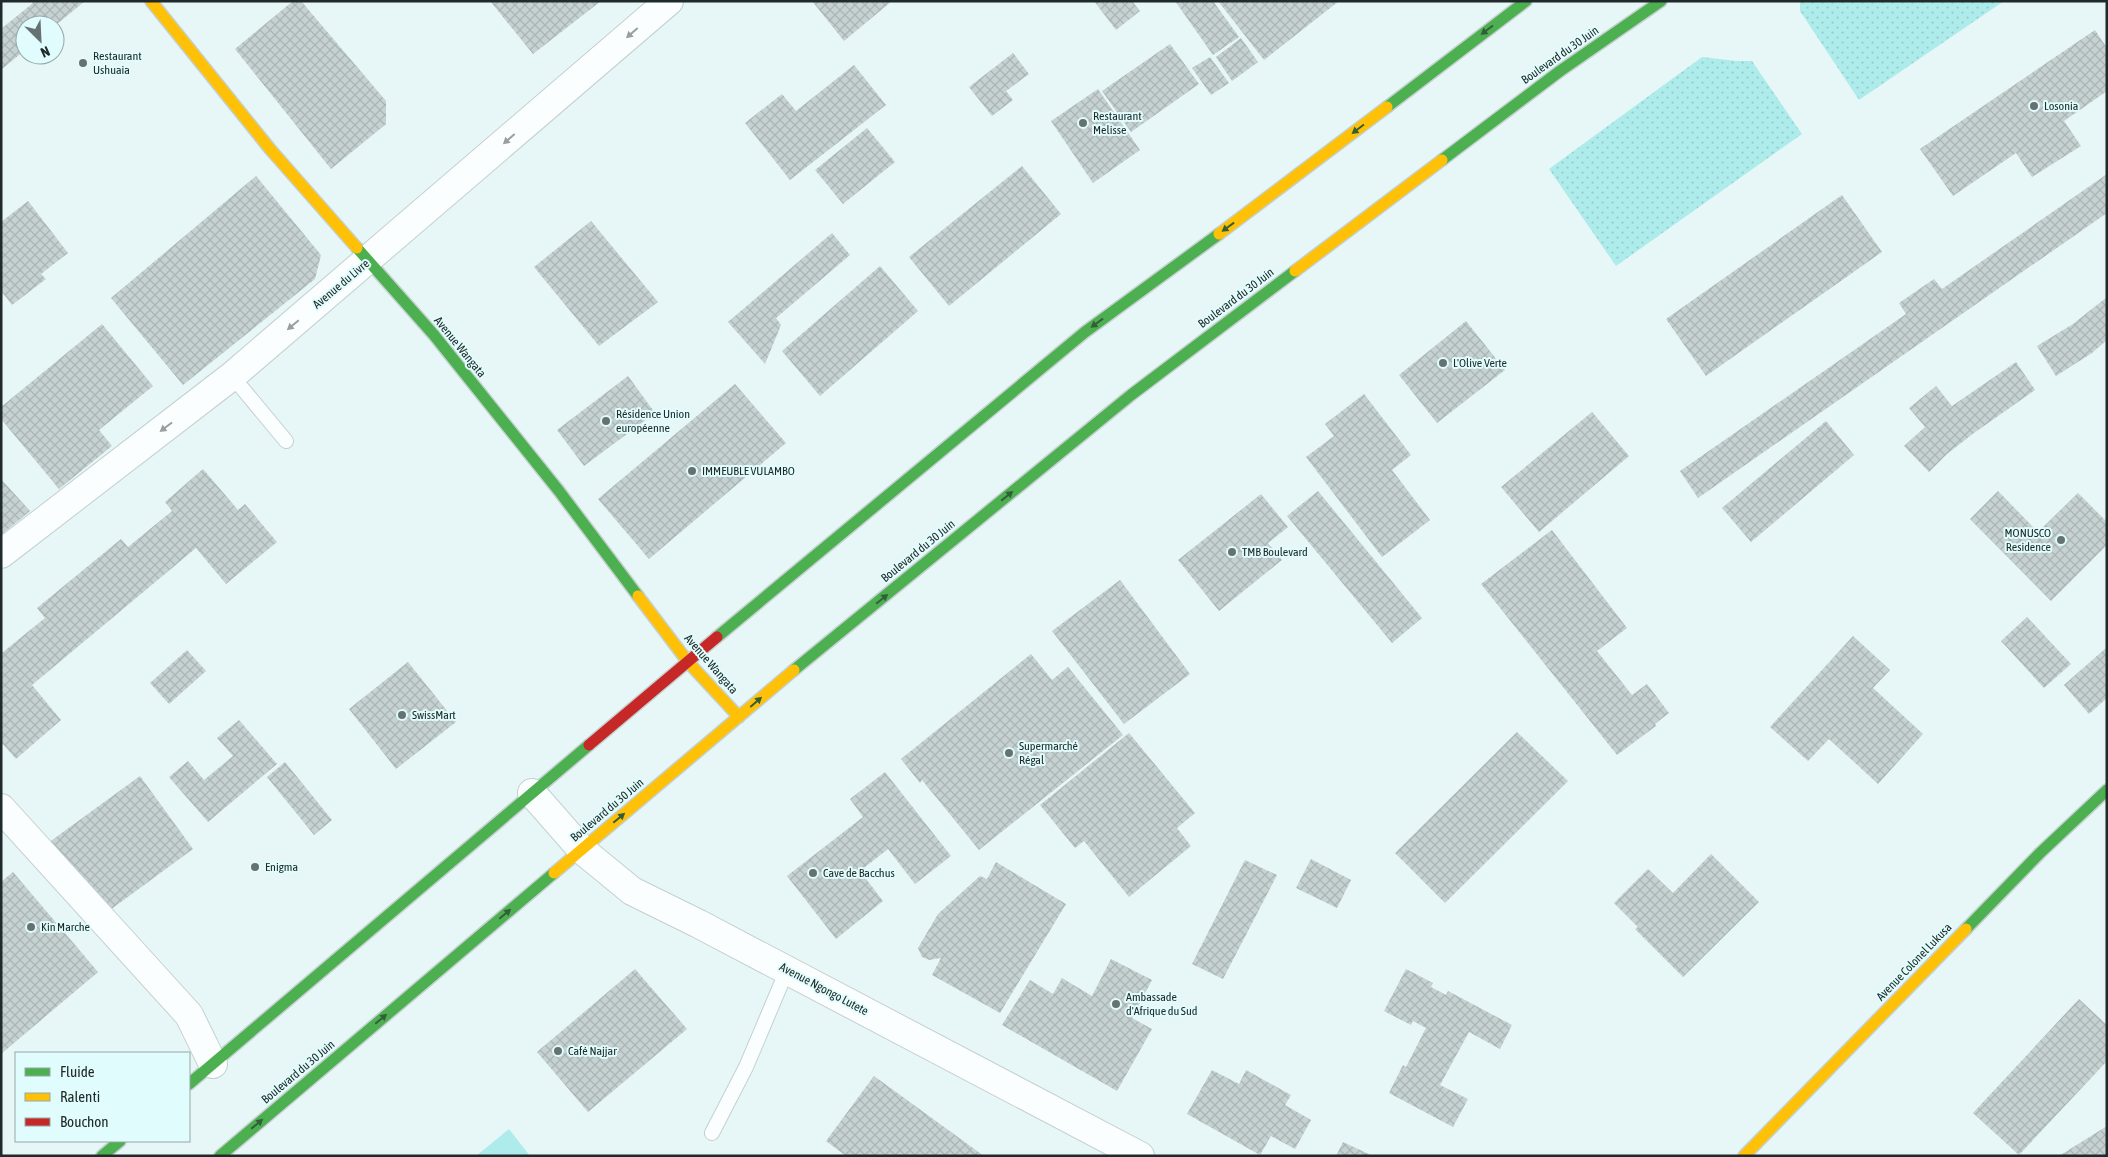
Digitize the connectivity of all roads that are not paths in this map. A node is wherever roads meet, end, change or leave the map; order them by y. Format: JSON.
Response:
{"nodes":[{"id":1,"x":151,"y":1,"type":"edge"},
{"id":2,"x":669,"y":1,"type":"edge"},
{"id":3,"x":1526,"y":1,"type":"edge"},
{"id":4,"x":1661,"y":1,"type":"edge"},
{"id":5,"x":369,"y":260,"type":"junction"},
{"id":6,"x":232,"y":376,"type":"junction"},
{"id":7,"x":286,"y":441,"type":"dead end"},
{"id":8,"x":1,"y":554,"type":"edge"},
{"id":9,"x":688,"y":662,"type":"junction"},
{"id":10,"x":739,"y":718,"type":"junction"},
{"id":11,"x":2107,"y":790,"type":"edge"},
{"id":12,"x":532,"y":792,"type":"junction"},
{"id":13,"x":1,"y":808,"type":"edge"},
{"id":14,"x":582,"y":850,"type":"junction"},
{"id":15,"x":787,"y":970,"type":"junction"},
{"id":16,"x":213,"y":1064,"type":"junction"},
{"id":17,"x":190,"y":1083,"type":"edge"},
{"id":18,"x":712,"y":1133,"type":"dead end"},
{"id":19,"x":119,"y":1142,"type":"edge"},
{"id":20,"x":102,"y":1156,"type":"edge"},
{"id":21,"x":220,"y":1156,"type":"edge"},
{"id":22,"x":1140,"y":1156,"type":"edge"},
{"id":23,"x":1744,"y":1156,"type":"edge"}],
"edges":[{"from":1,"to":5,"type":"main road","name":"Avenue Wangata"},
{"from":2,"to":5,"type":"street","name":"Avenue du Livre","one_way":true},
{"from":3,"to":9,"type":"main road","one_way":true},
{"from":10,"to":4,"type":"main road","name":"Boulevard du 30 Juin","one_way":true},
{"from":5,"to":6,"type":"street","name":"Avenue du Livre","one_way":true},
{"from":5,"to":9,"type":"main road","name":"Avenue Wangata"},
{"from":6,"to":7,"type":"lane"},
{"from":6,"to":8,"type":"street","name":"Avenue du Livre","one_way":true},
{"from":9,"to":10,"type":"main road","name":"Avenue Wangata"},
{"from":9,"to":12,"type":"main road"},
{"from":14,"to":10,"type":"main road","name":"Boulevard du 30 Juin","one_way":true},
{"from":11,"to":23,"type":"main road","name":"Avenue Colonel Lukusa"},
{"from":12,"to":14,"type":"street","name":"Avenue Ngongo Lutete"},
{"from":12,"to":16,"type":"main road"},
{"from":13,"to":16,"type":"street"},
{"from":14,"to":15,"type":"street","name":"Avenue Ngongo Lutete"},
{"from":21,"to":14,"type":"main road","name":"Boulevard du 30 Juin","one_way":true},
{"from":15,"to":18,"type":"lane"},
{"from":15,"to":22,"type":"street","name":"Avenue Ngongo Lutete"},
{"from":16,"to":17,"type":"main road"},
{"from":19,"to":20,"type":"main road"}]}
